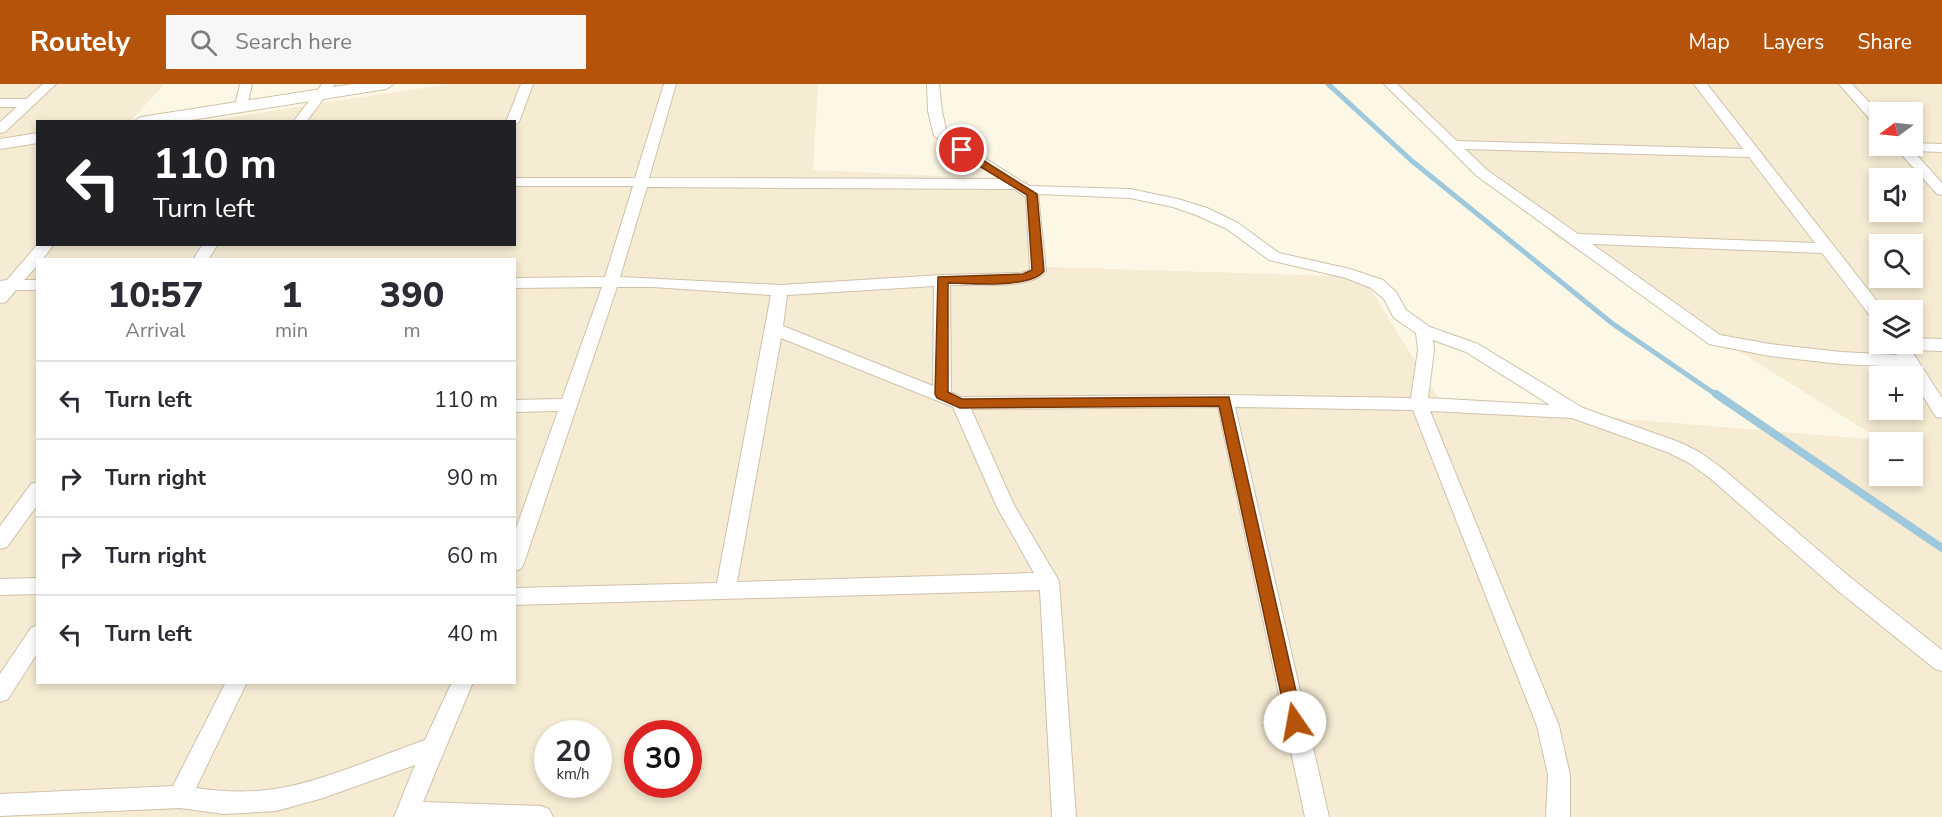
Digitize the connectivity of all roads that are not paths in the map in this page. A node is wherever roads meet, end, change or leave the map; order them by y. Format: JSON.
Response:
{"nodes":[{"id":1,"x":50,"y":84,"type":"edge"},
{"id":2,"x":246,"y":84,"type":"edge"},
{"id":3,"x":384,"y":84,"type":"edge"},
{"id":4,"x":527,"y":84,"type":"edge"},
{"id":5,"x":670,"y":84,"type":"edge"},
{"id":6,"x":933,"y":84,"type":"edge"},
{"id":7,"x":1390,"y":84,"type":"edge"},
{"id":8,"x":1700,"y":84,"type":"edge"},
{"id":9,"x":1845,"y":84,"type":"edge"},
{"id":10,"x":324,"y":89,"type":"edge"},
{"id":11,"x":0,"y":103,"type":"edge"},
{"id":12,"x":29,"y":103,"type":"junction"},
{"id":13,"x":241,"y":106,"type":"junction"},
{"id":14,"x":1869,"y":110,"type":"edge"},
{"id":15,"x":158,"y":120,"type":"edge"},
{"id":16,"x":301,"y":120,"type":"edge"},
{"id":17,"x":513,"y":120,"type":"edge"},
{"id":18,"x":0,"y":129,"type":"edge"},
{"id":19,"x":36,"y":138,"type":"edge"},
{"id":20,"x":0,"y":144,"type":"edge"},
{"id":21,"x":1453,"y":145,"type":"junction"},
{"id":22,"x":1923,"y":147,"type":"edge"},
{"id":23,"x":1942,"y":148,"type":"edge"},
{"id":24,"x":1752,"y":153,"type":"junction"},
{"id":25,"x":1911,"y":156,"type":"edge"},
{"id":26,"x":643,"y":181,"type":"junction"},
{"id":27,"x":516,"y":182,"type":"edge"},
{"id":28,"x":1026,"y":188,"type":"junction"},
{"id":29,"x":1942,"y":191,"type":"edge"},
{"id":30,"x":1573,"y":239,"type":"junction"},
{"id":31,"x":46,"y":246,"type":"edge"},
{"id":32,"x":1826,"y":248,"type":"junction"},
{"id":33,"x":942,"y":280,"type":"junction"},
{"id":34,"x":611,"y":283,"type":"junction"},
{"id":35,"x":516,"y":284,"type":"edge"},
{"id":36,"x":6,"y":285,"type":"edge"},
{"id":37,"x":36,"y":285,"type":"edge"},
{"id":38,"x":780,"y":290,"type":"junction"},
{"id":39,"x":0,"y":298,"type":"edge"},
{"id":40,"x":1869,"y":303,"type":"edge"},
{"id":41,"x":774,"y":329,"type":"junction"},
{"id":42,"x":1424,"y":331,"type":"junction"},
{"id":43,"x":1923,"y":344,"type":"edge"},
{"id":44,"x":1942,"y":345,"type":"edge"},
{"id":45,"x":1906,"y":354,"type":"edge"},
{"id":46,"x":1911,"y":361,"type":"junction"},
{"id":47,"x":951,"y":399,"type":"junction"},
{"id":48,"x":1225,"y":401,"type":"junction"},
{"id":49,"x":1419,"y":404,"type":"junction"},
{"id":50,"x":568,"y":405,"type":"junction"},
{"id":51,"x":516,"y":406,"type":"edge"},
{"id":52,"x":1942,"y":412,"type":"edge"},
{"id":53,"x":1577,"y":413,"type":"junction"},
{"id":54,"x":36,"y":492,"type":"edge"},
{"id":55,"x":0,"y":541,"type":"edge"},
{"id":56,"x":516,"y":557,"type":"edge"},
{"id":57,"x":1049,"y":581,"type":"junction"},
{"id":58,"x":36,"y":586,"type":"edge"},
{"id":59,"x":0,"y":587,"type":"edge"},
{"id":60,"x":724,"y":592,"type":"junction"},
{"id":61,"x":516,"y":597,"type":"edge"},
{"id":62,"x":36,"y":637,"type":"edge"},
{"id":63,"x":1942,"y":662,"type":"edge"},
{"id":64,"x":236,"y":684,"type":"edge"},
{"id":65,"x":462,"y":684,"type":"edge"},
{"id":66,"x":0,"y":692,"type":"edge"},
{"id":67,"x":433,"y":748,"type":"junction"},
{"id":68,"x":180,"y":796,"type":"junction"},
{"id":69,"x":0,"y":805,"type":"edge"},
{"id":70,"x":407,"y":815,"type":"edge"},
{"id":71,"x":541,"y":817,"type":"edge"},
{"id":72,"x":1064,"y":817,"type":"edge"},
{"id":73,"x":1317,"y":817,"type":"edge"},
{"id":74,"x":1558,"y":817,"type":"edge"}],
"edges":[{"from":1,"to":12,"type":"street"},
{"from":2,"to":13,"type":"street"},
{"from":3,"to":10,"type":"street"},
{"from":4,"to":17,"type":"street"},
{"from":5,"to":26,"type":"street"},
{"from":6,"to":28,"type":"street"},
{"from":7,"to":21,"type":"street"},
{"from":8,"to":24,"type":"street"},
{"from":9,"to":14,"type":"street"},
{"from":10,"to":13,"type":"street"},
{"from":10,"to":16,"type":"street"},
{"from":11,"to":12,"type":"street"},
{"from":12,"to":18,"type":"street"},
{"from":13,"to":15,"type":"street"},
{"from":19,"to":20,"type":"street"},
{"from":21,"to":24,"type":"street"},
{"from":21,"to":30,"type":"street"},
{"from":22,"to":23,"type":"street"},
{"from":24,"to":32,"type":"street"},
{"from":25,"to":29,"type":"street"},
{"from":26,"to":27,"type":"street"},
{"from":26,"to":28,"type":"street"},
{"from":26,"to":34,"type":"street"},
{"from":28,"to":33,"type":"street"},
{"from":28,"to":42,"type":"street"},
{"from":30,"to":32,"type":"street"},
{"from":30,"to":46,"type":"street"},
{"from":31,"to":36,"type":"street"},
{"from":32,"to":40,"type":"street"},
{"from":33,"to":38,"type":"street"},
{"from":33,"to":47,"type":"street"},
{"from":34,"to":35,"type":"street"},
{"from":34,"to":38,"type":"street"},
{"from":34,"to":50,"type":"street"},
{"from":36,"to":37,"type":"street"},
{"from":36,"to":39,"type":"street"},
{"from":38,"to":41,"type":"street"},
{"from":41,"to":47,"type":"street"},
{"from":41,"to":60,"type":"street"},
{"from":42,"to":49,"type":"street"},
{"from":42,"to":53,"type":"street"},
{"from":43,"to":44,"type":"street"},
{"from":45,"to":46,"type":"street"},
{"from":46,"to":52,"type":"street"},
{"from":47,"to":48,"type":"street"},
{"from":47,"to":57,"type":"street"},
{"from":48,"to":49,"type":"street"},
{"from":48,"to":73,"type":"street"},
{"from":49,"to":53,"type":"street"},
{"from":49,"to":74,"type":"street"},
{"from":50,"to":51,"type":"street"},
{"from":50,"to":56,"type":"street"},
{"from":53,"to":63,"type":"street"},
{"from":54,"to":55,"type":"street"},
{"from":57,"to":60,"type":"street"},
{"from":57,"to":72,"type":"street"},
{"from":58,"to":59,"type":"street"},
{"from":60,"to":61,"type":"street"},
{"from":62,"to":66,"type":"street"},
{"from":64,"to":68,"type":"street"},
{"from":65,"to":67,"type":"street"},
{"from":67,"to":68,"type":"street"},
{"from":67,"to":70,"type":"street"},
{"from":68,"to":69,"type":"street"},
{"from":70,"to":71,"type":"street"}]}
